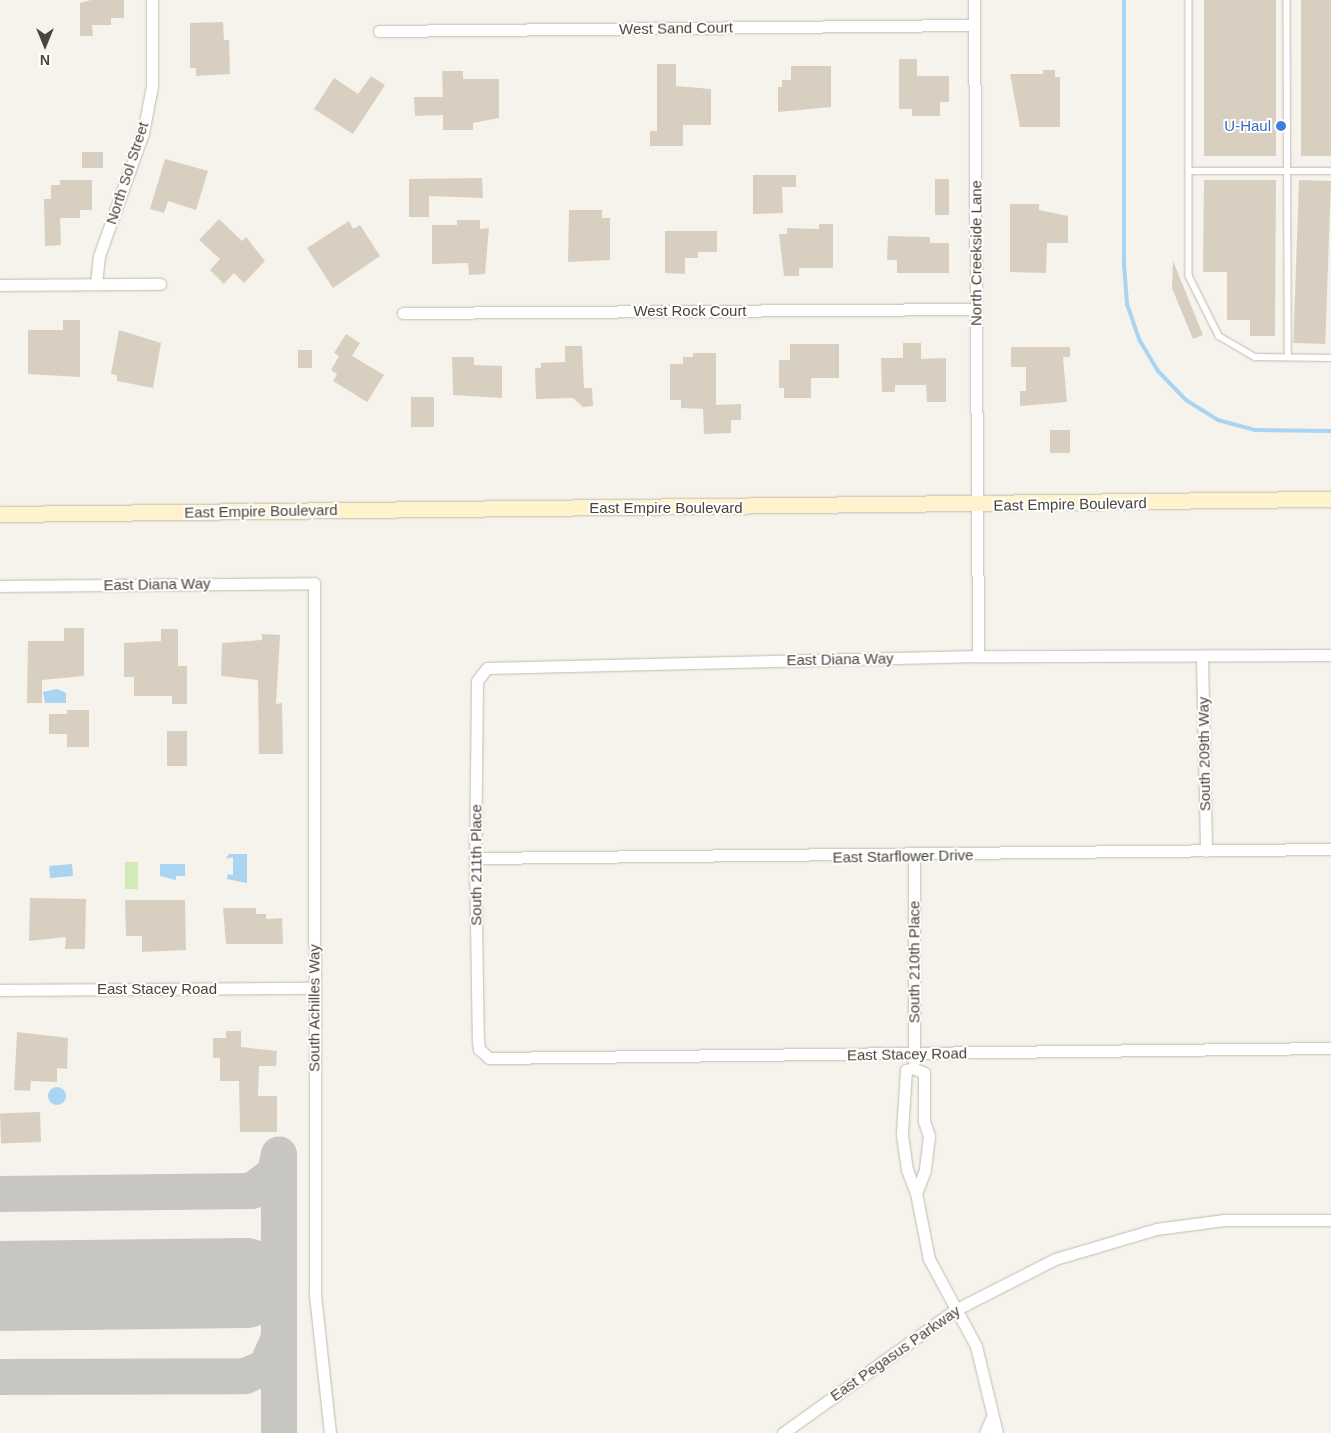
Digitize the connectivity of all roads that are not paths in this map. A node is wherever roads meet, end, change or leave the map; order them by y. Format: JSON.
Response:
{"nodes":[{"id":1,"x":152,"y":0,"type":"edge"},
{"id":2,"x":974,"y":0,"type":"edge"},
{"id":3,"x":1189,"y":0,"type":"edge"},
{"id":4,"x":1287,"y":0,"type":"edge"},
{"id":5,"x":974,"y":25,"type":"junction"},
{"id":6,"x":379,"y":31,"type":"dead end"},
{"id":7,"x":1189,"y":171,"type":"junction"},
{"id":8,"x":1288,"y":171,"type":"junction"},
{"id":9,"x":1331,"y":171,"type":"edge"},
{"id":10,"x":96,"y":284,"type":"junction"},
{"id":11,"x":160,"y":284,"type":"dead end"},
{"id":12,"x":0,"y":285,"type":"edge"},
{"id":13,"x":976,"y":309,"type":"junction"},
{"id":14,"x":403,"y":313,"type":"dead end"},
{"id":15,"x":1288,"y":357,"type":"junction"},
{"id":16,"x":1331,"y":358,"type":"edge"},
{"id":17,"x":1331,"y":499,"type":"edge"},
{"id":18,"x":978,"y":506,"type":"junction"},
{"id":19,"x":0,"y":514,"type":"edge"},
{"id":20,"x":314,"y":583,"type":"joint"},
{"id":21,"x":0,"y":586,"type":"edge"},
{"id":22,"x":1331,"y":655,"type":"edge"},
{"id":23,"x":978,"y":656,"type":"junction"},
{"id":24,"x":1202,"y":657,"type":"junction"},
{"id":25,"x":480,"y":673,"type":"joint"},
{"id":26,"x":1331,"y":849,"type":"edge"},
{"id":27,"x":1206,"y":851,"type":"junction"},
{"id":28,"x":914,"y":856,"type":"junction"},
{"id":29,"x":476,"y":858,"type":"junction"},
{"id":30,"x":314,"y":988,"type":"junction"},
{"id":31,"x":0,"y":990,"type":"edge"},
{"id":32,"x":1331,"y":1048,"type":"edge"},
{"id":33,"x":914,"y":1054,"type":"junction"},
{"id":34,"x":484,"y":1056,"type":"joint"},
{"id":35,"x":914,"y":1068,"type":"junction"},
{"id":36,"x":906,"y":1121,"type":"junction"},
{"id":37,"x":924,"y":1121,"type":"junction"},
{"id":38,"x":916,"y":1193,"type":"junction"},
{"id":39,"x":1331,"y":1220,"type":"edge"},
{"id":40,"x":955,"y":1310,"type":"junction"},
{"id":41,"x":992,"y":1417,"type":"junction"},
{"id":42,"x":330,"y":1433,"type":"edge"},
{"id":43,"x":783,"y":1433,"type":"edge"},
{"id":44,"x":985,"y":1433,"type":"edge"},
{"id":45,"x":998,"y":1433,"type":"edge"}],
"edges":[{"from":1,"to":10,"type":"street","name":"North Sol Street"},
{"from":2,"to":5,"type":"street","name":"North Creekside Lane"},
{"from":3,"to":7,"type":"lane"},
{"from":4,"to":8,"type":"lane"},
{"from":5,"to":6,"type":"street","name":"West Sand Court"},
{"from":5,"to":13,"type":"street","name":"North Creekside Lane"},
{"from":7,"to":8,"type":"lane"},
{"from":7,"to":15,"type":"lane"},
{"from":8,"to":9,"type":"lane"},
{"from":8,"to":15,"type":"lane"},
{"from":10,"to":11,"type":"street"},
{"from":10,"to":12,"type":"street"},
{"from":13,"to":14,"type":"street","name":"West Rock Court"},
{"from":13,"to":18,"type":"street","name":"North Creekside Lane"},
{"from":15,"to":16,"type":"lane"},
{"from":17,"to":18,"type":"street","name":"East Empire Boulevard"},
{"from":18,"to":19,"type":"street","name":"East Empire Boulevard"},
{"from":18,"to":23,"type":"street"},
{"from":20,"to":21,"type":"street","name":"East Diana Way"},
{"from":20,"to":30,"type":"street","name":"South Achilles Way"},
{"from":22,"to":24,"type":"street","name":"East Diana Way"},
{"from":23,"to":24,"type":"street","name":"East Diana Way"},
{"from":23,"to":25,"type":"street","name":"East Diana Way"},
{"from":24,"to":27,"type":"street","name":"South 209th Way"},
{"from":25,"to":29,"type":"street","name":"South 211th Place"},
{"from":26,"to":27,"type":"street","name":"East Starflower Drive"},
{"from":27,"to":28,"type":"street","name":"East Starflower Drive"},
{"from":28,"to":29,"type":"street","name":"East Starflower Drive"},
{"from":28,"to":33,"type":"street","name":"South 210th Place"},
{"from":29,"to":34,"type":"street","name":"South 211th Place"},
{"from":30,"to":31,"type":"street","name":"East Stacey Road"},
{"from":30,"to":42,"type":"street","name":"South Achilles Way"},
{"from":32,"to":33,"type":"street","name":"East Stacey Road"},
{"from":33,"to":34,"type":"street","name":"East Stacey Road"},
{"from":33,"to":35,"type":"street","name":"South 210th Place"},
{"from":35,"to":36,"type":"street","name":"South 210th Place"},
{"from":35,"to":37,"type":"street","name":"South 210th Place"},
{"from":36,"to":37,"type":"street"},
{"from":36,"to":38,"type":"street","name":"South 210th Place"},
{"from":37,"to":38,"type":"street","name":"South 210th Place"},
{"from":38,"to":40,"type":"street","name":"South 210th Place"},
{"from":39,"to":40,"type":"street","name":"East Pegasus Parkway"},
{"from":40,"to":41,"type":"street","name":"South 210th Place"},
{"from":40,"to":43,"type":"street","name":"East Pegasus Parkway"},
{"from":41,"to":44,"type":"street"},
{"from":41,"to":45,"type":"street","name":"South 210th Place"}]}
